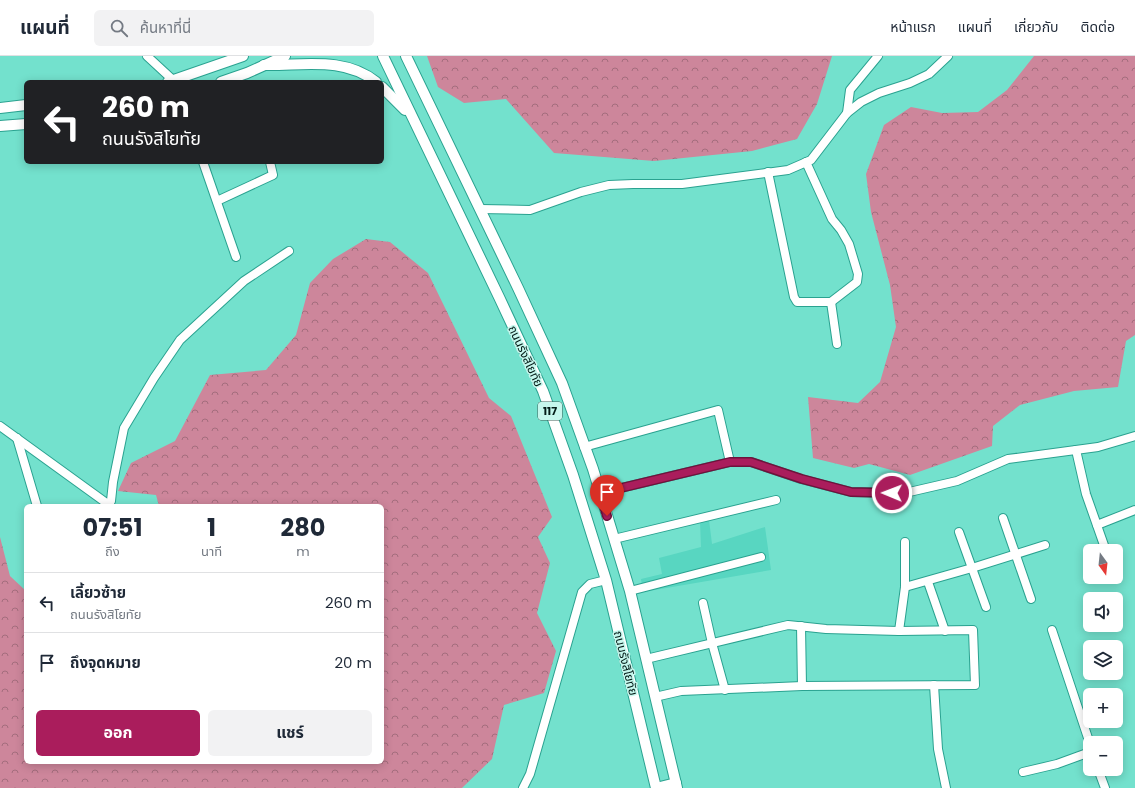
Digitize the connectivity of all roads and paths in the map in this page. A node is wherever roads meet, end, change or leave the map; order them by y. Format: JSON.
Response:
{"nodes":[{"id":1,"x":147,"y":56,"type":"edge"},
{"id":2,"x":285,"y":56,"type":"edge"},
{"id":3,"x":383,"y":56,"type":"edge"},
{"id":4,"x":878,"y":56,"type":"edge"},
{"id":5,"x":948,"y":56,"type":"edge"},
{"id":6,"x":238,"y":57,"type":"edge"},
{"id":7,"x":406,"y":57,"type":"edge"},
{"id":8,"x":264,"y":66,"type":"junction"},
{"id":9,"x":170,"y":80,"type":"edge"},
{"id":10,"x":174,"y":80,"type":"edge"},
{"id":11,"x":227,"y":80,"type":"edge"},
{"id":12,"x":373,"y":80,"type":"edge"},
{"id":13,"x":384,"y":88,"type":"edge"},
{"id":14,"x":24,"y":105,"type":"edge"},
{"id":15,"x":2,"y":106,"type":"edge"},
{"id":16,"x":847,"y":113,"type":"junction"},
{"id":17,"x":413,"y":119,"type":"junction"},
{"id":18,"x":24,"y":124,"type":"edge"},
{"id":19,"x":4,"y":126,"type":"edge"},
{"id":20,"x":806,"y":162,"type":"junction"},
{"id":21,"x":204,"y":164,"type":"edge"},
{"id":22,"x":270,"y":164,"type":"edge"},
{"id":23,"x":768,"y":172,"type":"junction"},
{"id":24,"x":217,"y":201,"type":"junction"},
{"id":25,"x":480,"y":209,"type":"junction"},
{"id":26,"x":289,"y":251,"type":"dead end"},
{"id":27,"x":236,"y":257,"type":"dead end"},
{"id":28,"x":831,"y":302,"type":"junction"},
{"id":29,"x":837,"y":344,"type":"dead end"},
{"id":30,"x":0,"y":426,"type":"edge"},
{"id":31,"x":1135,"y":436,"type":"edge"},
{"id":32,"x":17,"y":438,"type":"junction"},
{"id":33,"x":584,"y":447,"type":"junction"},
{"id":34,"x":1076,"y":450,"type":"junction"},
{"id":35,"x":730,"y":462,"type":"junction"},
{"id":36,"x":600,"y":493,"type":"junction"},
{"id":37,"x":98,"y":496,"type":"junction"},
{"id":38,"x":776,"y":500,"type":"dead end"},
{"id":39,"x":36,"y":504,"type":"edge"},
{"id":40,"x":97,"y":504,"type":"edge"},
{"id":41,"x":1135,"y":510,"type":"edge"},
{"id":42,"x":1003,"y":518,"type":"dead end"},
{"id":43,"x":1097,"y":525,"type":"junction"},
{"id":44,"x":959,"y":532,"type":"dead end"},
{"id":45,"x":614,"y":539,"type":"junction"},
{"id":46,"x":905,"y":542,"type":"dead end"},
{"id":47,"x":1045,"y":544,"type":"dead end"},
{"id":48,"x":1104,"y":544,"type":"edge"},
{"id":49,"x":1016,"y":554,"type":"junction"},
{"id":50,"x":761,"y":556,"type":"dead end"},
{"id":51,"x":972,"y":568,"type":"junction"},
{"id":52,"x":606,"y":580,"type":"junction"},
{"id":53,"x":928,"y":582,"type":"junction"},
{"id":54,"x":906,"y":587,"type":"junction"},
{"id":55,"x":630,"y":591,"type":"junction"},
{"id":56,"x":1031,"y":599,"type":"dead end"},
{"id":57,"x":703,"y":603,"type":"dead end"},
{"id":58,"x":986,"y":607,"type":"dead end"},
{"id":59,"x":801,"y":626,"type":"junction"},
{"id":60,"x":1052,"y":630,"type":"dead end"},
{"id":61,"x":899,"y":631,"type":"junction"},
{"id":62,"x":945,"y":631,"type":"junction"},
{"id":63,"x":712,"y":643,"type":"junction"},
{"id":64,"x":646,"y":659,"type":"junction"},
{"id":65,"x":934,"y":685,"type":"junction"},
{"id":66,"x":802,"y":686,"type":"junction"},
{"id":67,"x":725,"y":690,"type":"junction"},
{"id":68,"x":655,"y":697,"type":"junction"},
{"id":69,"x":1087,"y":736,"type":"edge"},
{"id":70,"x":1083,"y":755,"type":"edge"},
{"id":71,"x":1023,"y":772,"type":"dead end"},
{"id":72,"x":1101,"y":776,"type":"edge"},
{"id":73,"x":676,"y":786,"type":"edge"},
{"id":74,"x":523,"y":788,"type":"edge"},
{"id":75,"x":656,"y":788,"type":"edge"},
{"id":76,"x":946,"y":788,"type":"edge"},
{"id":77,"x":1105,"y":788,"type":"edge"}],
"edges":[{"from":1,"to":9,"type":"street"},
{"from":2,"to":8,"type":"main road"},
{"from":3,"to":17,"type":"main road","name":"ถนนรังสิโยทัย","number":"117"},
{"from":4,"to":16,"type":"street"},
{"from":5,"to":16,"type":"street"},
{"from":6,"to":10,"type":"main road"},
{"from":7,"to":25,"type":"main road","name":"ถนนรังสิโยทัย","number":"117"},
{"from":8,"to":11,"type":"main road"},
{"from":8,"to":12,"type":"main road"},
{"from":13,"to":17,"type":"main road"},
{"from":14,"to":15,"type":"main road"},
{"from":15,"to":19,"type":"main road"},
{"from":16,"to":20,"type":"street"},
{"from":17,"to":52,"type":"main road","name":"ถนนรังสิโยทัย","number":"117"},
{"from":18,"to":19,"type":"main road"},
{"from":20,"to":23,"type":"street"},
{"from":20,"to":28,"type":"street"},
{"from":21,"to":24,"type":"street"},
{"from":22,"to":24,"type":"street"},
{"from":23,"to":25,"type":"street"},
{"from":23,"to":28,"type":"street"},
{"from":24,"to":27,"type":"street"},
{"from":25,"to":33,"type":"main road","name":"ถนนรังสิโยทัย","number":"117"},
{"from":26,"to":37,"type":"street"},
{"from":28,"to":29,"type":"street"},
{"from":30,"to":32,"type":"street"},
{"from":31,"to":34,"type":"street"},
{"from":32,"to":37,"type":"street"},
{"from":32,"to":39,"type":"street"},
{"from":33,"to":35,"type":"street"},
{"from":33,"to":36,"type":"main road","name":"ถนนรังสิโยทัย","number":"117"},
{"from":34,"to":35,"type":"street"},
{"from":34,"to":43,"type":"street"},
{"from":35,"to":36,"type":"street"},
{"from":36,"to":45,"type":"main road","name":"ถนนรังสิโยทัย","number":"117"},
{"from":37,"to":40,"type":"street"},
{"from":38,"to":45,"type":"street"},
{"from":41,"to":43,"type":"street"},
{"from":42,"to":49,"type":"street"},
{"from":43,"to":48,"type":"street"},
{"from":44,"to":51,"type":"street"},
{"from":45,"to":55,"type":"main road","name":"ถนนรังสิโยทัย","number":"117"},
{"from":46,"to":54,"type":"street"},
{"from":47,"to":49,"type":"street"},
{"from":49,"to":51,"type":"street"},
{"from":49,"to":56,"type":"street"},
{"from":50,"to":55,"type":"street"},
{"from":51,"to":53,"type":"street"},
{"from":51,"to":58,"type":"street"},
{"from":52,"to":74,"type":"street"},
{"from":52,"to":75,"type":"main road","name":"ถนนรังสิโยทัย","number":"117"},
{"from":53,"to":54,"type":"street"},
{"from":53,"to":62,"type":"street"},
{"from":54,"to":61,"type":"street"},
{"from":55,"to":64,"type":"main road","name":"ถนนรังสิโยทัย","number":"117"},
{"from":57,"to":63,"type":"street"},
{"from":59,"to":61,"type":"street"},
{"from":59,"to":63,"type":"street"},
{"from":59,"to":66,"type":"street"},
{"from":60,"to":69,"type":"street"},
{"from":61,"to":62,"type":"street"},
{"from":62,"to":65,"type":"street"},
{"from":63,"to":64,"type":"street"},
{"from":63,"to":67,"type":"street"},
{"from":64,"to":68,"type":"main road","name":"ถนนรังสิโยทัย","number":"117"},
{"from":65,"to":66,"type":"street"},
{"from":65,"to":76,"type":"street"},
{"from":66,"to":67,"type":"street"},
{"from":67,"to":68,"type":"street"},
{"from":68,"to":73,"type":"main road","name":"ถนนรังสิโยทัย","number":"117"},
{"from":70,"to":71,"type":"street"},
{"from":72,"to":77,"type":"street"},
{"from":73,"to":75,"type":"main road"}]}
